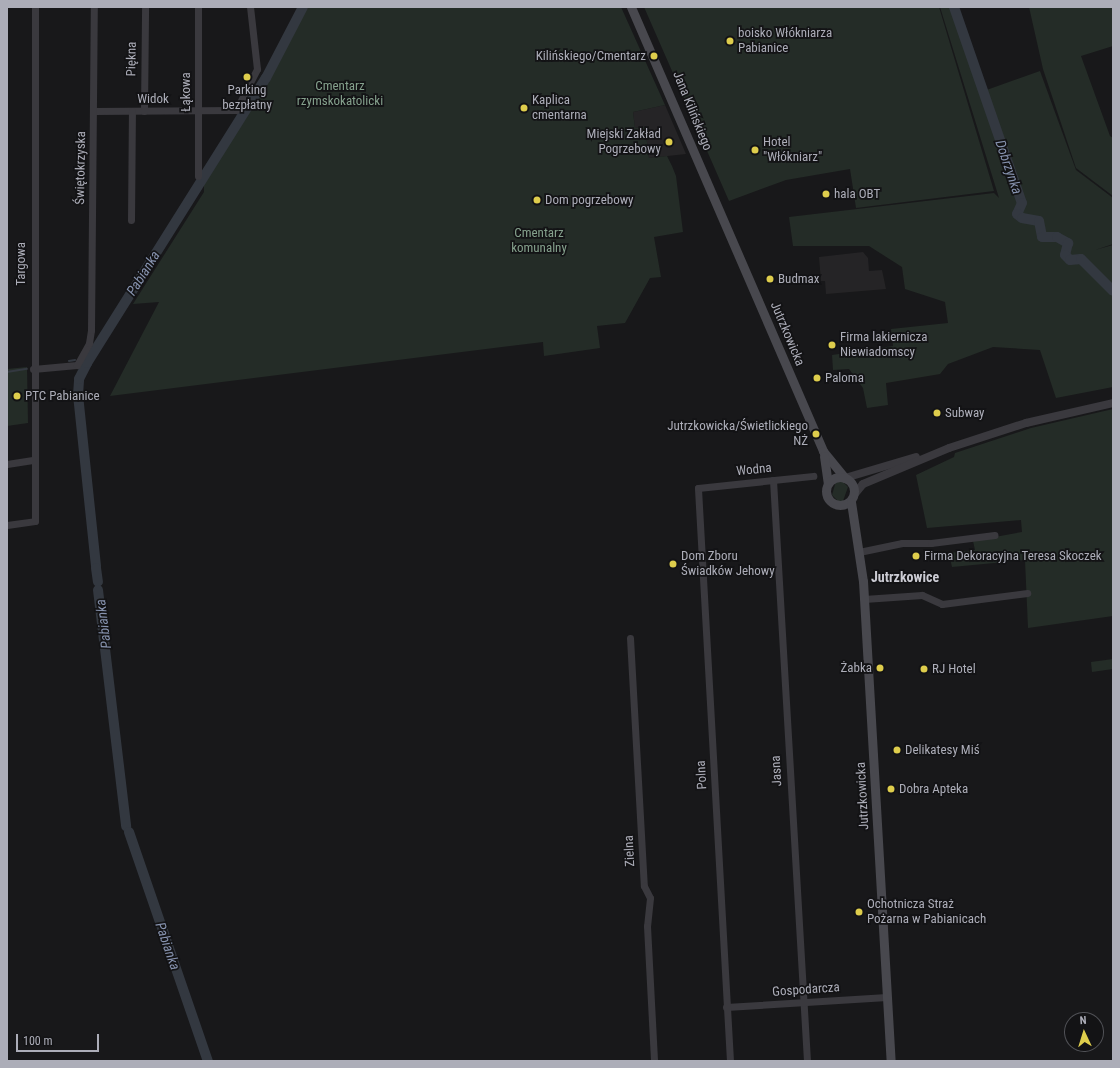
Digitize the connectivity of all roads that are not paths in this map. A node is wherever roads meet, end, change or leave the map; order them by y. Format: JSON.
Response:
{"nodes":[{"id":1,"x":35,"y":7,"type":"edge"},
{"id":2,"x":94,"y":7,"type":"edge"},
{"id":3,"x":145,"y":7,"type":"edge"},
{"id":4,"x":198,"y":7,"type":"edge"},
{"id":5,"x":250,"y":7,"type":"edge"},
{"id":6,"x":631,"y":7,"type":"edge"},
{"id":7,"x":93,"y":111,"type":"junction"},
{"id":8,"x":132,"y":111,"type":"junction"},
{"id":9,"x":144,"y":111,"type":"junction"},
{"id":10,"x":198,"y":111,"type":"junction"},
{"id":11,"x":198,"y":176,"type":"dead end"},
{"id":12,"x":131,"y":220,"type":"dead end"},
{"id":13,"x":727,"y":226,"type":"joint"},
{"id":14,"x":33,"y":369,"type":"junction"},
{"id":15,"x":1113,"y":403,"type":"edge"},
{"id":16,"x":944,"y":450,"type":"junction"},
{"id":17,"x":823,"y":451,"type":"junction"},
{"id":18,"x":33,"y":460,"type":"junction"},
{"id":19,"x":7,"y":464,"type":"edge"},
{"id":20,"x":813,"y":476,"type":"dead end"},
{"id":21,"x":845,"y":478,"type":"junction"},
{"id":22,"x":773,"y":480,"type":"junction"},
{"id":23,"x":828,"y":484,"type":"junction"},
{"id":24,"x":698,"y":488,"type":"joint"},
{"id":25,"x":852,"y":498,"type":"junction"},
{"id":26,"x":839,"y":506,"type":"junction"},
{"id":27,"x":7,"y":525,"type":"edge"},
{"id":28,"x":854,"y":531,"type":"junction"},
{"id":29,"x":995,"y":535,"type":"dead end"},
{"id":30,"x":859,"y":552,"type":"junction"},
{"id":31,"x":1026,"y":593,"type":"dead end"},
{"id":32,"x":864,"y":599,"type":"junction"},
{"id":33,"x":630,"y":638,"type":"dead end"},
{"id":34,"x":887,"y":997,"type":"junction"},
{"id":35,"x":804,"y":1002,"type":"junction"},
{"id":36,"x":726,"y":1007,"type":"junction"},
{"id":37,"x":654,"y":1061,"type":"edge"},
{"id":38,"x":730,"y":1061,"type":"edge"},
{"id":39,"x":807,"y":1061,"type":"edge"},
{"id":40,"x":891,"y":1061,"type":"edge"}],
"edges":[{"from":1,"to":14,"type":"street","name":"Targowa"},
{"from":2,"to":7,"type":"street","name":"Świętokrzyska"},
{"from":3,"to":9,"type":"street","name":"Piękna"},
{"from":4,"to":10,"type":"street","name":"Łąkowa"},
{"from":5,"to":10,"type":"street","name":"Widok"},
{"from":6,"to":13,"type":"main road","name":"Jana Kilińskiego"},
{"from":7,"to":8,"type":"street","name":"Widok"},
{"from":7,"to":14,"type":"street","name":"Świętokrzyska"},
{"from":8,"to":9,"type":"street","name":"Widok"},
{"from":8,"to":12,"type":"street"},
{"from":9,"to":10,"type":"street","name":"Widok"},
{"from":10,"to":11,"type":"street","name":"Łąkowa"},
{"from":13,"to":17,"type":"main road","name":"Jutrzkowicka"},
{"from":14,"to":18,"type":"street","name":"Targowa"},
{"from":15,"to":16,"type":"street"},
{"from":16,"to":21,"type":"street"},
{"from":16,"to":25,"type":"street"},
{"from":17,"to":21,"type":"main road","name":"Jutrzkowicka"},
{"from":17,"to":23,"type":"main road","name":"Jutrzkowicka"},
{"from":18,"to":19,"type":"street"},
{"from":18,"to":27,"type":"street","name":"Targowa"},
{"from":20,"to":22,"type":"street","name":"Wodna"},
{"from":21,"to":23,"type":"main road"},
{"from":21,"to":25,"type":"main road"},
{"from":22,"to":24,"type":"street","name":"Wodna"},
{"from":22,"to":35,"type":"street","name":"Jasna"},
{"from":23,"to":26,"type":"main road"},
{"from":24,"to":36,"type":"street","name":"Polna"},
{"from":25,"to":26,"type":"main road"},
{"from":25,"to":28,"type":"main road","name":"Jutrzkowicka"},
{"from":26,"to":28,"type":"main road","name":"Jutrzkowicka"},
{"from":28,"to":30,"type":"main road","name":"Jutrzkowicka"},
{"from":29,"to":30,"type":"street"},
{"from":30,"to":32,"type":"main road","name":"Jutrzkowicka"},
{"from":31,"to":32,"type":"street"},
{"from":32,"to":34,"type":"main road","name":"Jutrzkowicka"},
{"from":33,"to":37,"type":"street","name":"Zielna"},
{"from":34,"to":35,"type":"street","name":"Gospodarcza"},
{"from":34,"to":40,"type":"main road","name":"Jutrzkowicka"},
{"from":35,"to":36,"type":"street","name":"Gospodarcza"},
{"from":35,"to":39,"type":"street","name":"Jasna"},
{"from":36,"to":38,"type":"street","name":"Polna"}]}
